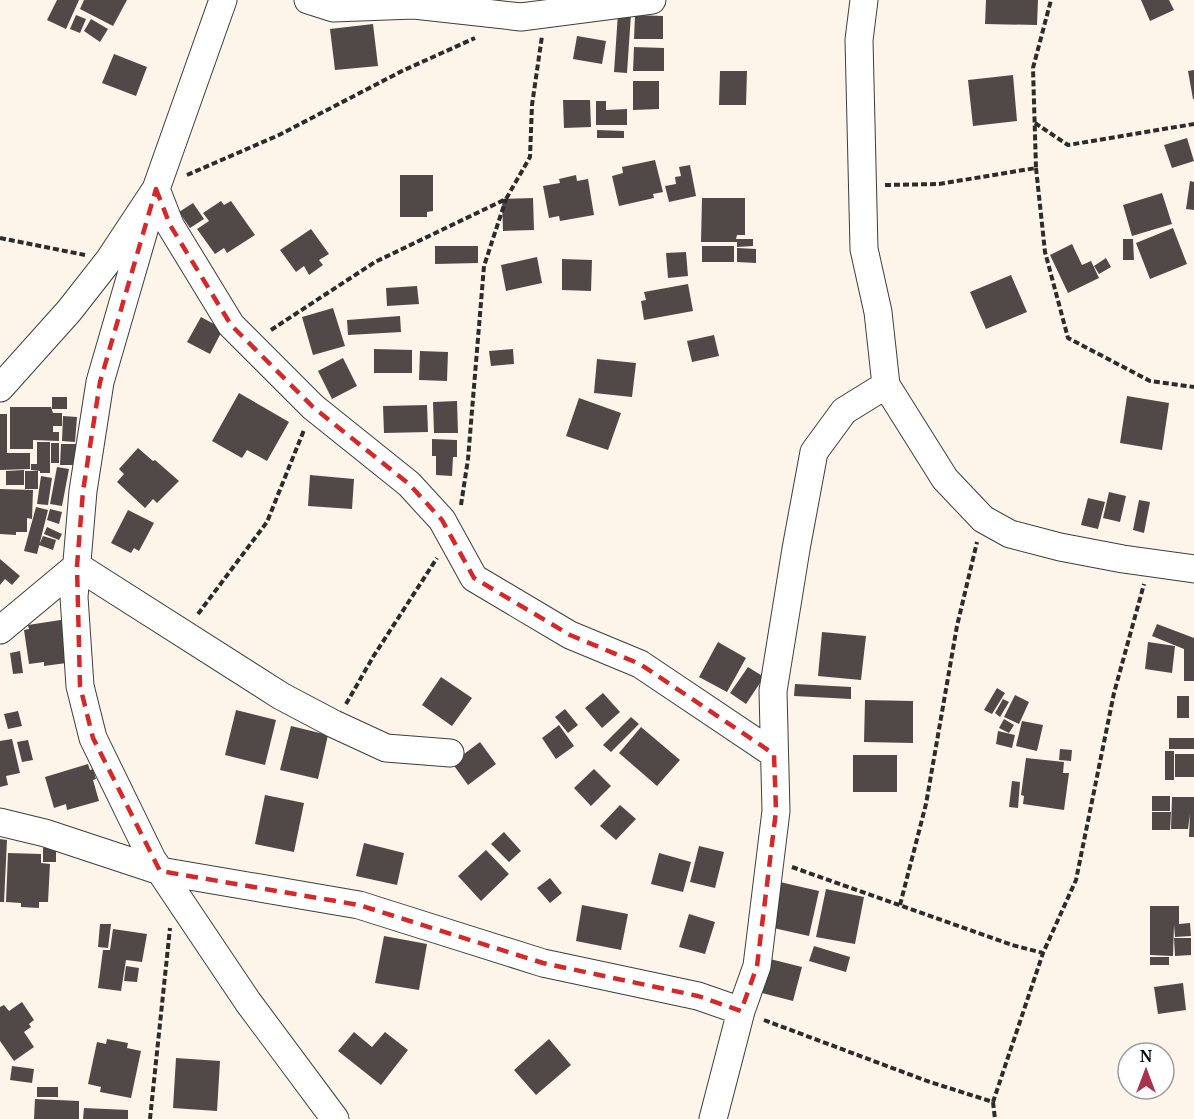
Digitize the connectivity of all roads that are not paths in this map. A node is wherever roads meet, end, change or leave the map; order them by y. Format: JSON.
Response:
{"nodes":[{"id":1,"x":223,"y":0,"type":"edge"},
{"id":2,"x":308,"y":0,"type":"edge"},
{"id":3,"x":652,"y":0,"type":"edge"},
{"id":4,"x":864,"y":0,"type":"edge"},
{"id":5,"x":156,"y":189,"type":"junction"},
{"id":6,"x":886,"y":385,"type":"junction"},
{"id":7,"x":0,"y":388,"type":"edge"},
{"id":8,"x":77,"y":566,"type":"junction"},
{"id":9,"x":1194,"y":569,"type":"edge"},
{"id":10,"x":0,"y":630,"type":"edge"},
{"id":11,"x":450,"y":753,"type":"dead end"},
{"id":12,"x":774,"y":754,"type":"junction"},
{"id":13,"x":0,"y":822,"type":"edge"},
{"id":14,"x":167,"y":881,"type":"junction"},
{"id":15,"x":741,"y":1011,"type":"junction"},
{"id":16,"x":334,"y":1119,"type":"edge"},
{"id":17,"x":713,"y":1119,"type":"edge"}],
"edges":[{"from":1,"to":5,"type":"street"},
{"from":2,"to":3,"type":"street"},
{"from":4,"to":6,"type":"street"},
{"from":5,"to":7,"type":"street"},
{"from":5,"to":8,"type":"street"},
{"from":5,"to":12,"type":"street"},
{"from":6,"to":9,"type":"street"},
{"from":6,"to":12,"type":"street"},
{"from":8,"to":10,"type":"street"},
{"from":8,"to":11,"type":"street"},
{"from":8,"to":14,"type":"street"},
{"from":12,"to":15,"type":"street"},
{"from":13,"to":14,"type":"street"},
{"from":14,"to":15,"type":"street"},
{"from":14,"to":16,"type":"street"},
{"from":15,"to":17,"type":"street"}]}
